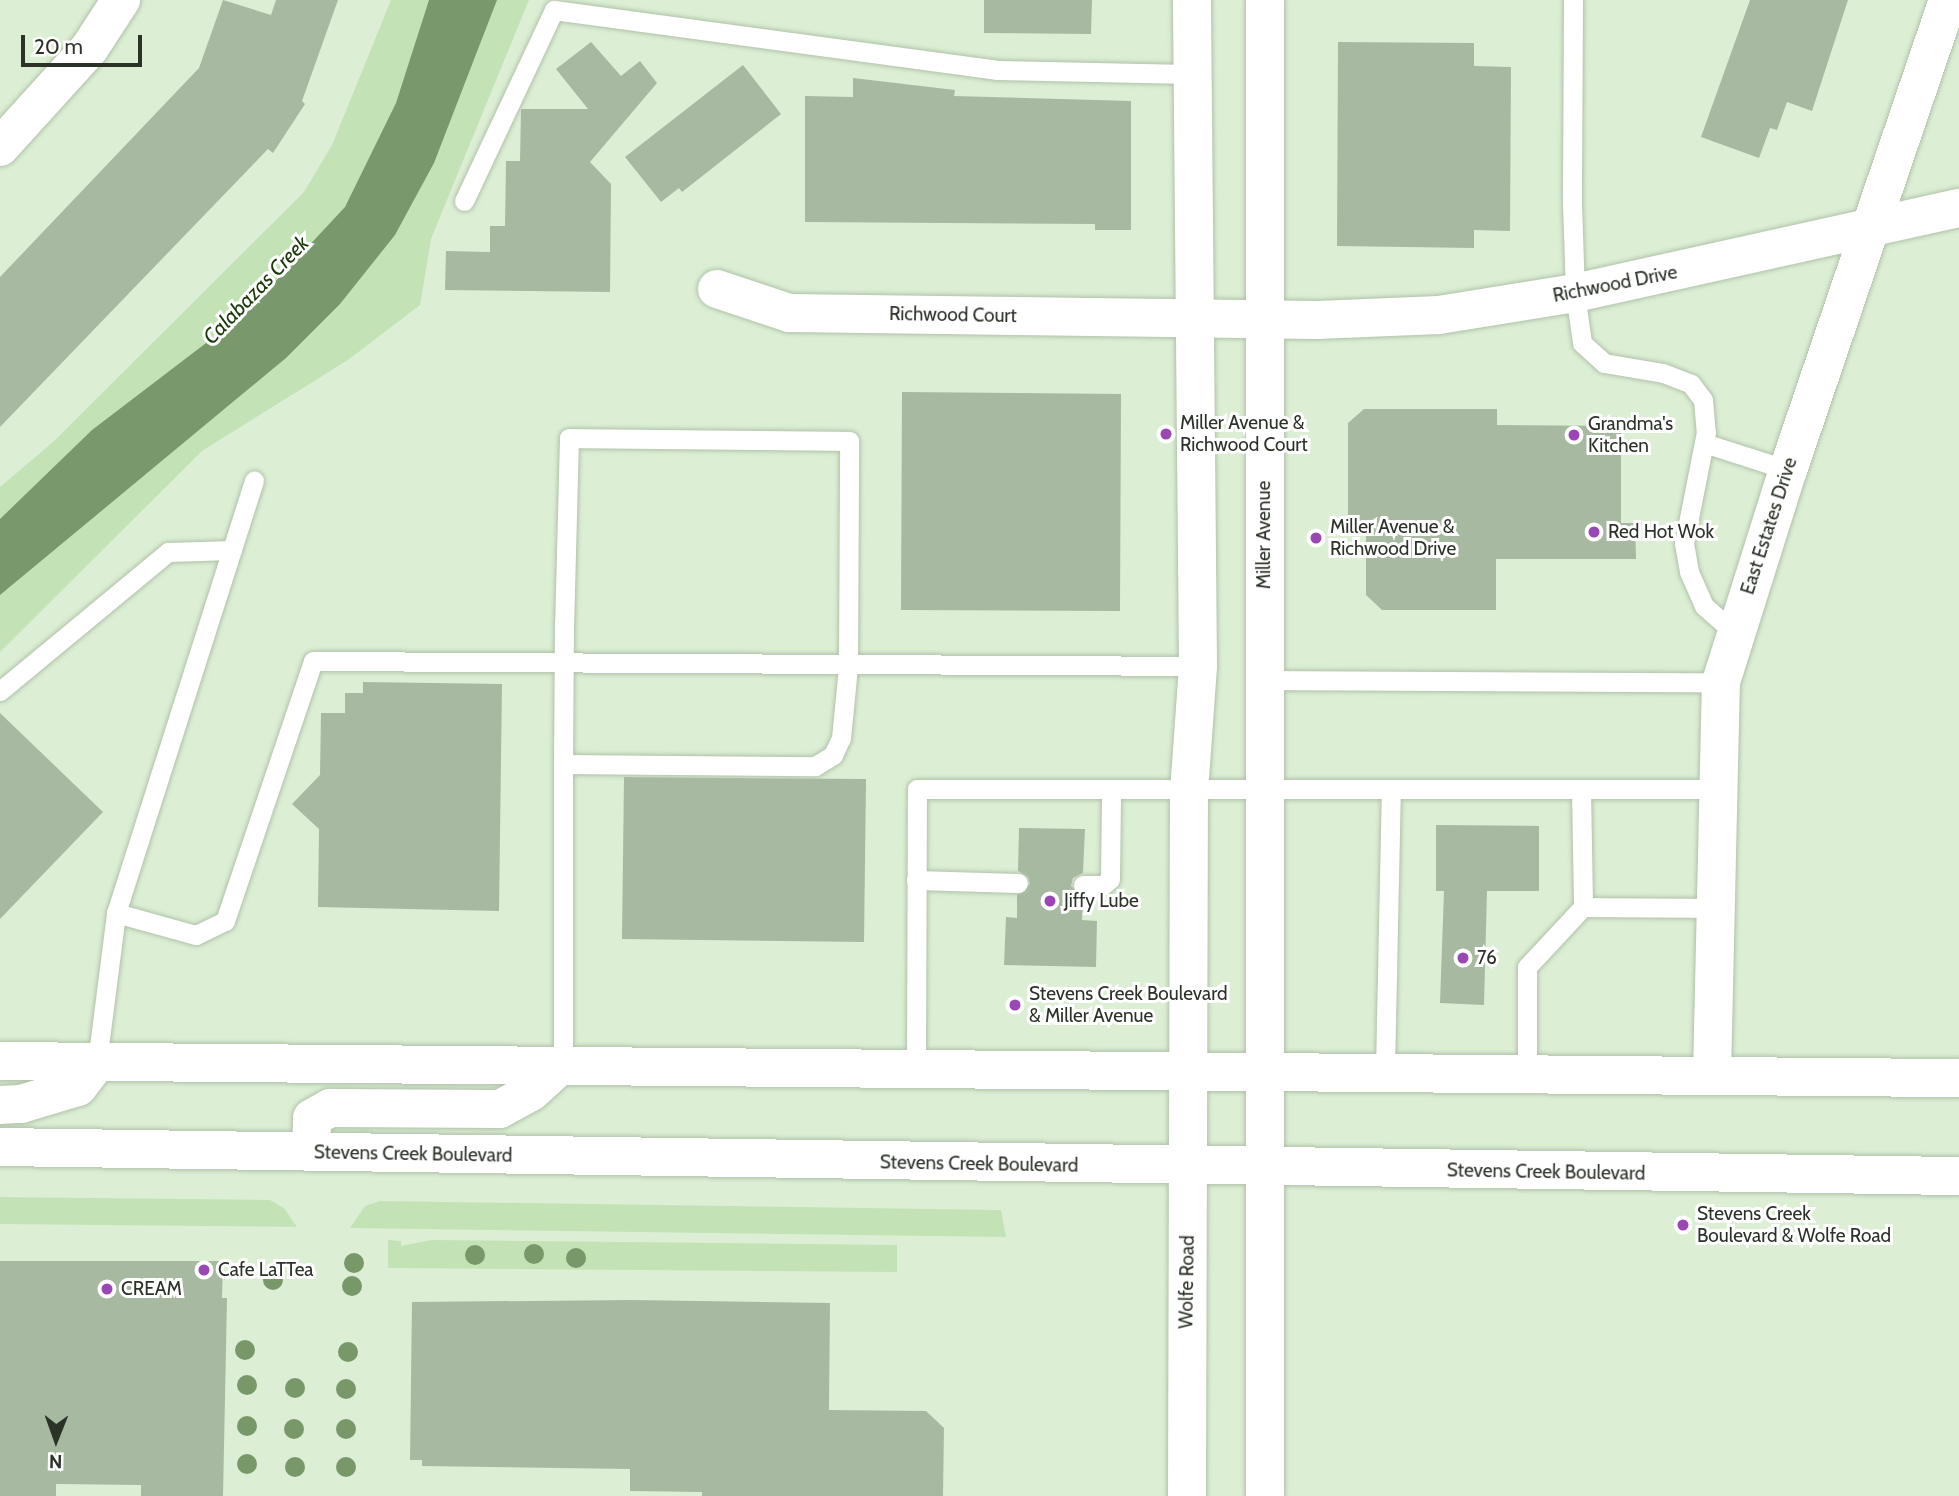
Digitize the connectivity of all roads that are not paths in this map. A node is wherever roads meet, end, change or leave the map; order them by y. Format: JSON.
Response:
{"nodes":[{"id":1,"x":121,"y":0,"type":"edge"},
{"id":2,"x":1192,"y":0,"type":"edge"},
{"id":3,"x":1265,"y":0,"type":"edge"},
{"id":4,"x":1573,"y":0,"type":"edge"},
{"id":5,"x":1948,"y":0,"type":"edge"},
{"id":6,"x":1192,"y":74,"type":"junction"},
{"id":7,"x":0,"y":147,"type":"edge"},
{"id":8,"x":464,"y":201,"type":"dead end"},
{"id":9,"x":1959,"y":208,"type":"edge"},
{"id":10,"x":1872,"y":226,"type":"junction"},
{"id":11,"x":717,"y":289,"type":"dead end"},
{"id":12,"x":1575,"y":293,"type":"junction"},
{"id":13,"x":1192,"y":319,"type":"junction"},
{"id":14,"x":1266,"y":319,"type":"junction"},
{"id":15,"x":1704,"y":443,"type":"junction"},
{"id":16,"x":1788,"y":470,"type":"junction"},
{"id":17,"x":254,"y":481,"type":"dead end"},
{"id":18,"x":232,"y":550,"type":"junction"},
{"id":19,"x":1734,"y":632,"type":"junction"},
{"id":20,"x":564,"y":664,"type":"junction"},
{"id":21,"x":848,"y":666,"type":"junction"},
{"id":22,"x":1198,"y":666,"type":"junction"},
{"id":23,"x":1265,"y":680,"type":"junction"},
{"id":24,"x":1721,"y":682,"type":"junction"},
{"id":25,"x":0,"y":691,"type":"edge"},
{"id":26,"x":563,"y":764,"type":"junction"},
{"id":27,"x":1581,"y":789,"type":"junction"},
{"id":28,"x":1716,"y":789,"type":"junction"},
{"id":29,"x":1391,"y":791,"type":"junction"},
{"id":30,"x":1111,"y":792,"type":"junction"},
{"id":31,"x":1189,"y":792,"type":"junction"},
{"id":32,"x":1265,"y":792,"type":"junction"},
{"id":33,"x":916,"y":880,"type":"junction"},
{"id":34,"x":1018,"y":883,"type":"dead end"},
{"id":35,"x":1083,"y":885,"type":"dead end"},
{"id":36,"x":1583,"y":907,"type":"junction"},
{"id":37,"x":1715,"y":908,"type":"junction"},
{"id":38,"x":116,"y":913,"type":"junction"},
{"id":39,"x":0,"y":1061,"type":"edge"},
{"id":40,"x":97,"y":1062,"type":"junction"},
{"id":41,"x":563,"y":1063,"type":"junction"},
{"id":42,"x":916,"y":1066,"type":"junction"},
{"id":43,"x":1188,"y":1069,"type":"junction"},
{"id":44,"x":1266,"y":1069,"type":"junction"},
{"id":45,"x":1385,"y":1070,"type":"junction"},
{"id":46,"x":1527,"y":1071,"type":"junction"},
{"id":47,"x":1712,"y":1074,"type":"junction"},
{"id":48,"x":1959,"y":1078,"type":"edge"},
{"id":49,"x":0,"y":1105,"type":"edge"},
{"id":50,"x":0,"y":1147,"type":"edge"},
{"id":51,"x":311,"y":1152,"type":"junction"},
{"id":52,"x":1188,"y":1168,"type":"junction"},
{"id":53,"x":1266,"y":1169,"type":"junction"},
{"id":54,"x":1959,"y":1176,"type":"edge"},
{"id":55,"x":1187,"y":1496,"type":"edge"},
{"id":56,"x":1265,"y":1496,"type":"edge"}],
"edges":[{"from":1,"to":7,"type":"main road"},
{"from":2,"to":6,"type":"main road"},
{"from":3,"to":14,"type":"main road","name":"Miller Avenue"},
{"from":4,"to":12,"type":"lane"},
{"from":5,"to":10,"type":"main road","name":"East Estates Drive"},
{"from":6,"to":8,"type":"lane"},
{"from":6,"to":13,"type":"main road"},
{"from":9,"to":10,"type":"main road","name":"Richwood Drive"},
{"from":10,"to":12,"type":"main road","name":"Richwood Drive"},
{"from":10,"to":16,"type":"main road","name":"East Estates Drive"},
{"from":11,"to":13,"type":"main road","name":"Richwood Court"},
{"from":12,"to":14,"type":"main road","name":"Richwood Drive"},
{"from":12,"to":15,"type":"lane"},
{"from":13,"to":14,"type":"main road","name":"Richwood Court"},
{"from":13,"to":22,"type":"main road"},
{"from":14,"to":23,"type":"main road","name":"Miller Avenue"},
{"from":15,"to":16,"type":"lane"},
{"from":15,"to":19,"type":"lane"},
{"from":16,"to":19,"type":"main road","name":"East Estates Drive"},
{"from":17,"to":18,"type":"lane"},
{"from":18,"to":25,"type":"lane"},
{"from":18,"to":38,"type":"lane"},
{"from":19,"to":24,"type":"main road","name":"East Estates Drive"},
{"from":20,"to":21,"type":"lane"},
{"from":20,"to":21,"type":"lane"},
{"from":20,"to":26,"type":"lane"},
{"from":20,"to":38,"type":"lane"},
{"from":21,"to":22,"type":"lane"},
{"from":21,"to":26,"type":"lane"},
{"from":22,"to":31,"type":"main road"},
{"from":23,"to":24,"type":"lane"},
{"from":23,"to":32,"type":"main road","name":"Miller Avenue"},
{"from":24,"to":28,"type":"main road","name":"East Estates Drive"},
{"from":26,"to":41,"type":"lane"},
{"from":27,"to":28,"type":"lane"},
{"from":27,"to":29,"type":"lane"},
{"from":27,"to":36,"type":"lane"},
{"from":28,"to":37,"type":"main road","name":"East Estates Drive"},
{"from":29,"to":32,"type":"lane"},
{"from":29,"to":45,"type":"lane"},
{"from":30,"to":31,"type":"lane"},
{"from":30,"to":33,"type":"lane"},
{"from":30,"to":35,"type":"lane"},
{"from":31,"to":32,"type":"lane"},
{"from":31,"to":43,"type":"main road"},
{"from":32,"to":44,"type":"main road","name":"Miller Avenue"},
{"from":33,"to":34,"type":"lane"},
{"from":33,"to":42,"type":"lane"},
{"from":36,"to":37,"type":"lane"},
{"from":36,"to":46,"type":"lane"},
{"from":37,"to":47,"type":"main road","name":"East Estates Drive"},
{"from":38,"to":40,"type":"lane"},
{"from":39,"to":40,"type":"main road"},
{"from":40,"to":41,"type":"main road"},
{"from":40,"to":49,"type":"main road"},
{"from":41,"to":42,"type":"main road"},
{"from":41,"to":51,"type":"main road"},
{"from":42,"to":43,"type":"main road"},
{"from":43,"to":44,"type":"main road"},
{"from":43,"to":52,"type":"main road","name":"Wolfe Road"},
{"from":44,"to":45,"type":"main road"},
{"from":44,"to":53,"type":"main road"},
{"from":45,"to":46,"type":"main road"},
{"from":46,"to":47,"type":"main road"},
{"from":47,"to":48,"type":"main road"},
{"from":50,"to":51,"type":"main road","name":"Stevens Creek Boulevard"},
{"from":51,"to":52,"type":"main road","name":"Stevens Creek Boulevard"},
{"from":52,"to":53,"type":"main road","name":"Stevens Creek Boulevard"},
{"from":52,"to":55,"type":"main road","name":"Wolfe Road"},
{"from":53,"to":54,"type":"main road","name":"Stevens Creek Boulevard"},
{"from":53,"to":56,"type":"main road"}]}
